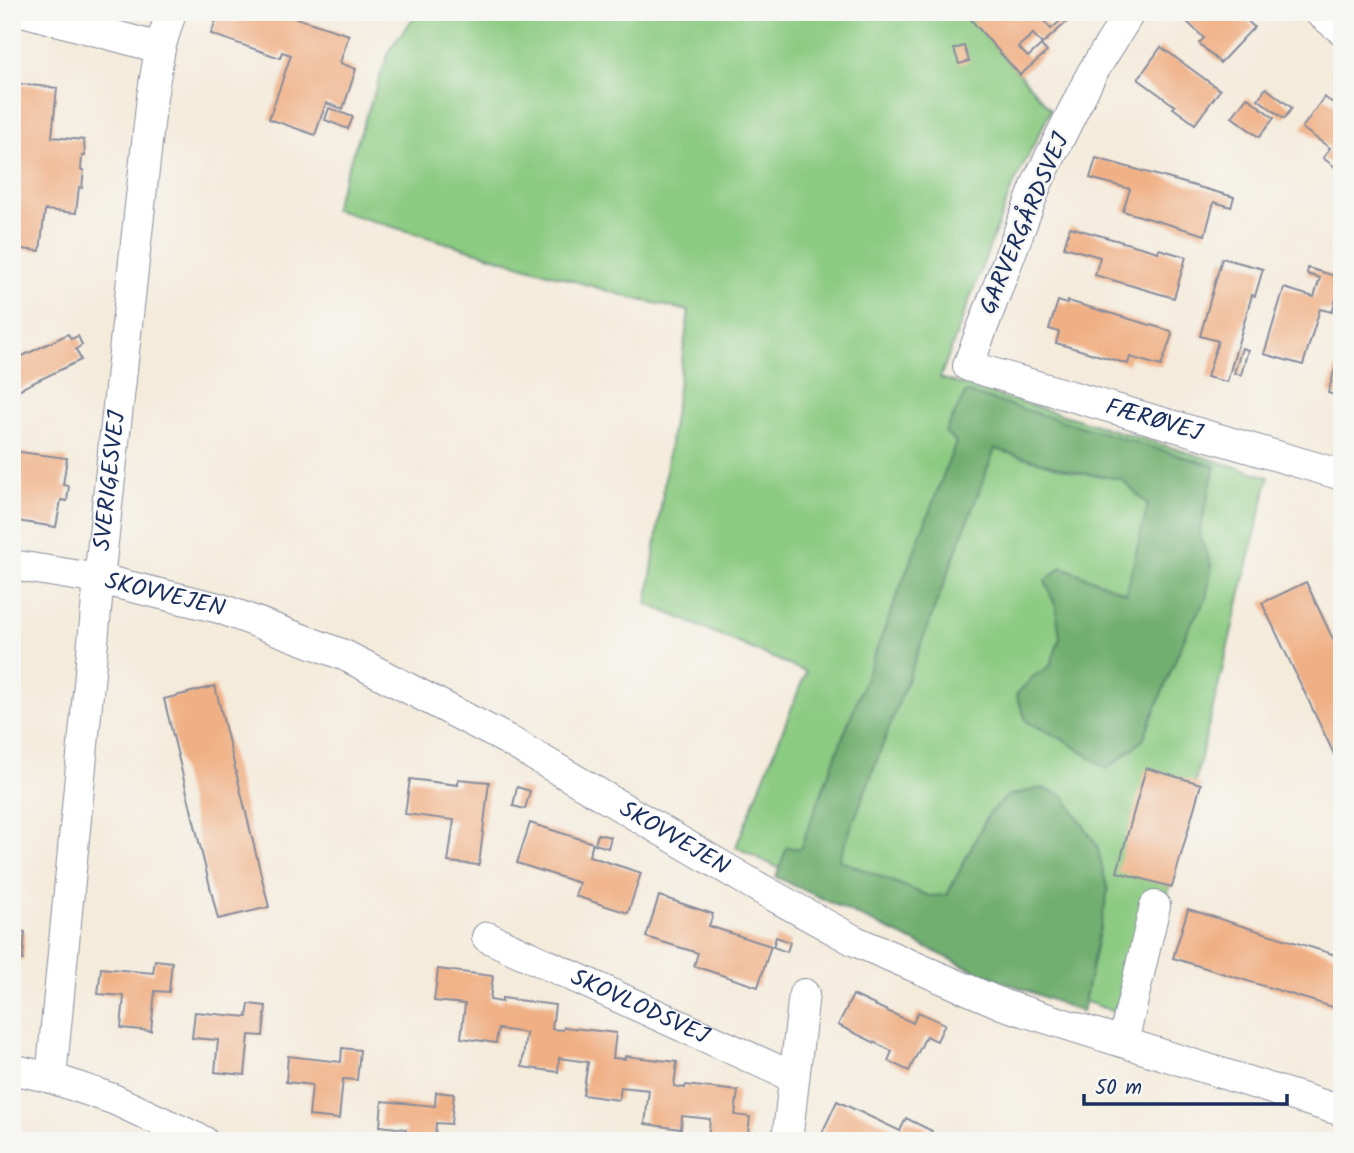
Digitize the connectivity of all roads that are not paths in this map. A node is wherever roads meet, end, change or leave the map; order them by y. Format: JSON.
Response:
{"nodes":[{"id":1,"x":26,"y":12,"type":"edge"},
{"id":2,"x":171,"y":12,"type":"edge"},
{"id":3,"x":1130,"y":12,"type":"edge"},
{"id":4,"x":1319,"y":12,"type":"edge"},
{"id":5,"x":1342,"y":30,"type":"edge"},
{"id":6,"x":160,"y":48,"type":"junction"},
{"id":7,"x":968,"y":366,"type":"joint"},
{"id":8,"x":1342,"y":475,"type":"edge"},
{"id":9,"x":12,"y":565,"type":"edge"},
{"id":10,"x":99,"y":579,"type":"junction"},
{"id":11,"x":1155,"y":906,"type":"dead end"},
{"id":12,"x":486,"y":937,"type":"dead end"},
{"id":13,"x":804,"y":994,"type":"dead end"},
{"id":14,"x":1123,"y":1042,"type":"junction"},
{"id":15,"x":12,"y":1069,"type":"edge"},
{"id":16,"x":793,"y":1077,"type":"junction"},
{"id":17,"x":51,"y":1078,"type":"junction"},
{"id":18,"x":1342,"y":1111,"type":"edge"},
{"id":19,"x":203,"y":1141,"type":"edge"},
{"id":20,"x":787,"y":1141,"type":"edge"}],
"edges":[{"from":1,"to":6,"type":"street"},
{"from":2,"to":6,"type":"street","name":"SVERIGESVEJ"},
{"from":3,"to":7,"type":"street","name":"GARVERGÅRDSVEJ"},
{"from":4,"to":5,"type":"street"},
{"from":6,"to":10,"type":"street","name":"SVERIGESVEJ"},
{"from":7,"to":8,"type":"street","name":"FÆRØVEJ"},
{"from":9,"to":10,"type":"street","name":"SKOVVEJEN"},
{"from":10,"to":14,"type":"street","name":"SKOVVEJEN"},
{"from":10,"to":17,"type":"street","name":"SVERIGESVEJ"},
{"from":11,"to":14,"type":"street"},
{"from":12,"to":16,"type":"street","name":"SKOVLODSVEJ"},
{"from":13,"to":16,"type":"street"},
{"from":14,"to":18,"type":"street","name":"SKOVVEJEN"},
{"from":15,"to":17,"type":"street"},
{"from":16,"to":20,"type":"street"},
{"from":17,"to":19,"type":"street"}]}
